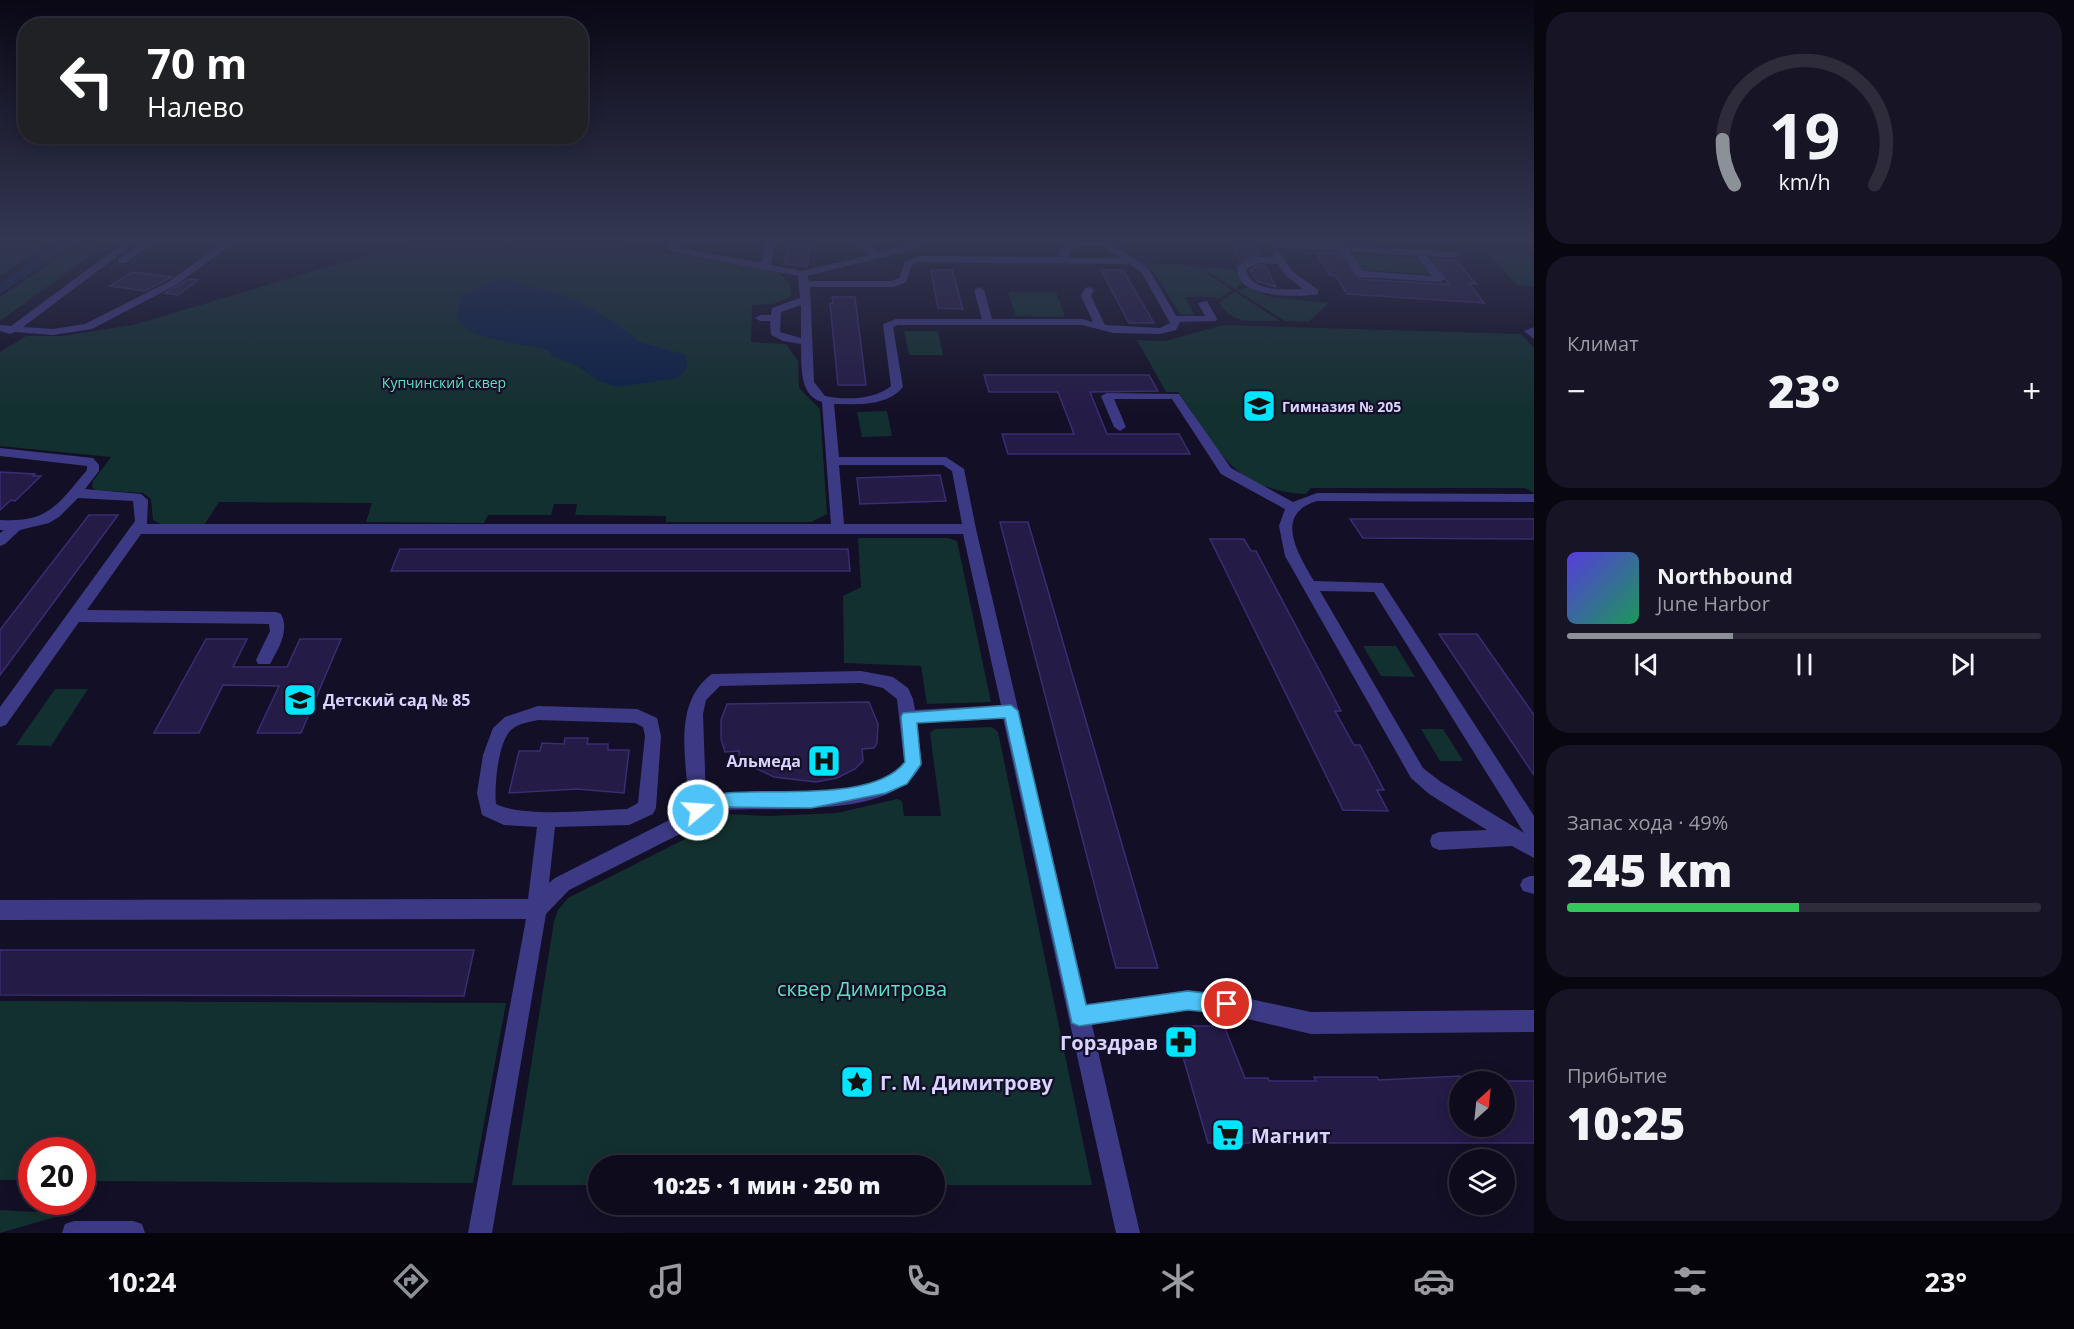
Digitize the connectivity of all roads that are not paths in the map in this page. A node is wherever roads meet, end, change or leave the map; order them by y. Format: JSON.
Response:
{"nodes":[{"id":1,"x":39,"y":300,"type":"edge"},
{"id":2,"x":52,"y":300,"type":"edge"},
{"id":3,"x":54,"y":300,"type":"edge"},
{"id":4,"x":141,"y":300,"type":"edge"},
{"id":5,"x":804,"y":300,"type":"joint"},
{"id":6,"x":982,"y":300,"type":"edge"},
{"id":7,"x":1088,"y":300,"type":"edge"},
{"id":8,"x":1162,"y":300,"type":"edge"},
{"id":9,"x":49,"y":302,"type":"junction"},
{"id":10,"x":1203,"y":303,"type":"dead end"},
{"id":11,"x":760,"y":318,"type":"dead end"},
{"id":12,"x":776,"y":318,"type":"junction"},
{"id":13,"x":1173,"y":319,"type":"junction"},
{"id":14,"x":988,"y":322,"type":"junction"},
{"id":15,"x":1101,"y":327,"type":"junction"},
{"id":16,"x":0,"y":328,"type":"edge"},
{"id":17,"x":12,"y":329,"type":"junction"},
{"id":18,"x":1534,"y":330,"type":"edge"},
{"id":19,"x":1534,"y":336,"type":"edge"},
{"id":20,"x":0,"y":338,"type":"edge"},
{"id":21,"x":807,"y":342,"type":"junction"},
{"id":22,"x":828,"y":400,"type":"junction"},
{"id":23,"x":1120,"y":427,"type":"dead end"},
{"id":24,"x":0,"y":452,"type":"edge"},
{"id":25,"x":832,"y":461,"type":"junction"},
{"id":26,"x":73,"y":493,"type":"junction"},
{"id":27,"x":1534,"y":498,"type":"edge"},
{"id":28,"x":1292,"y":507,"type":"junction"},
{"id":29,"x":564,"y":513,"type":"dead end"},
{"id":30,"x":0,"y":525,"type":"edge"},
{"id":31,"x":15,"y":527,"type":"junction"},
{"id":32,"x":136,"y":529,"type":"junction"},
{"id":33,"x":560,"y":529,"type":"junction"},
{"id":34,"x":838,"y":529,"type":"junction"},
{"id":35,"x":969,"y":529,"type":"junction"},
{"id":36,"x":0,"y":541,"type":"edge"},
{"id":37,"x":1309,"y":586,"type":"junction"},
{"id":38,"x":75,"y":616,"type":"junction"},
{"id":39,"x":264,"y":660,"type":"dead end"},
{"id":40,"x":1011,"y":711,"type":"junction"},
{"id":41,"x":909,"y":717,"type":"junction"},
{"id":42,"x":0,"y":720,"type":"edge"},
{"id":43,"x":698,"y":810,"type":"junction"},
{"id":44,"x":547,"y":819,"type":"junction"},
{"id":45,"x":1532,"y":828,"type":"edge"},
{"id":46,"x":1513,"y":837,"type":"junction"},
{"id":47,"x":1439,"y":841,"type":"dead end"},
{"id":48,"x":1534,"y":849,"type":"edge"},
{"id":49,"x":537,"y":909,"type":"junction"},
{"id":50,"x":0,"y":910,"type":"edge"},
{"id":51,"x":1079,"y":1016,"type":"junction"},
{"id":52,"x":1534,"y":1021,"type":"edge"},
{"id":53,"x":74,"y":1233,"type":"edge"},
{"id":54,"x":133,"y":1233,"type":"edge"},
{"id":55,"x":480,"y":1233,"type":"edge"},
{"id":56,"x":1128,"y":1233,"type":"edge"}],
"edges":[{"from":1,"to":16,"type":"street"},
{"from":2,"to":9,"type":"street"},
{"from":3,"to":9,"type":"street"},
{"from":4,"to":17,"type":"street"},
{"from":5,"to":12,"type":"street"},
{"from":5,"to":21,"type":"street"},
{"from":6,"to":14,"type":"street"},
{"from":7,"to":15,"type":"street"},
{"from":8,"to":13,"type":"street"},
{"from":9,"to":17,"type":"street"},
{"from":10,"to":13,"type":"street"},
{"from":11,"to":12,"type":"street"},
{"from":12,"to":21,"type":"street"},
{"from":13,"to":15,"type":"street"},
{"from":14,"to":15,"type":"street"},
{"from":14,"to":22,"type":"street"},
{"from":16,"to":17,"type":"street"},
{"from":17,"to":20,"type":"street"},
{"from":18,"to":19,"type":"street"},
{"from":21,"to":22,"type":"street"},
{"from":22,"to":25,"type":"street"},
{"from":23,"to":28,"type":"street"},
{"from":24,"to":26,"type":"street"},
{"from":25,"to":34,"type":"street"},
{"from":25,"to":35,"type":"street"},
{"from":26,"to":31,"type":"street"},
{"from":26,"to":32,"type":"street"},
{"from":27,"to":28,"type":"street"},
{"from":28,"to":37,"type":"street"},
{"from":29,"to":33,"type":"street"},
{"from":30,"to":31,"type":"street"},
{"from":31,"to":36,"type":"street"},
{"from":32,"to":33,"type":"street"},
{"from":32,"to":38,"type":"street"},
{"from":33,"to":34,"type":"street"},
{"from":34,"to":35,"type":"street"},
{"from":35,"to":40,"type":"street"},
{"from":37,"to":45,"type":"street"},
{"from":37,"to":46,"type":"street"},
{"from":38,"to":39,"type":"street"},
{"from":38,"to":42,"type":"street"},
{"from":40,"to":41,"type":"street"},
{"from":40,"to":51,"type":"street"},
{"from":41,"to":43,"type":"street"},
{"from":41,"to":43,"type":"street"},
{"from":43,"to":49,"type":"street"},
{"from":44,"to":44,"type":"street"},
{"from":44,"to":49,"type":"street"},
{"from":45,"to":46,"type":"street"},
{"from":46,"to":47,"type":"street"},
{"from":46,"to":48,"type":"street"},
{"from":49,"to":50,"type":"street"},
{"from":49,"to":55,"type":"street"},
{"from":51,"to":52,"type":"street"},
{"from":51,"to":56,"type":"street"},
{"from":53,"to":54,"type":"street"}]}
